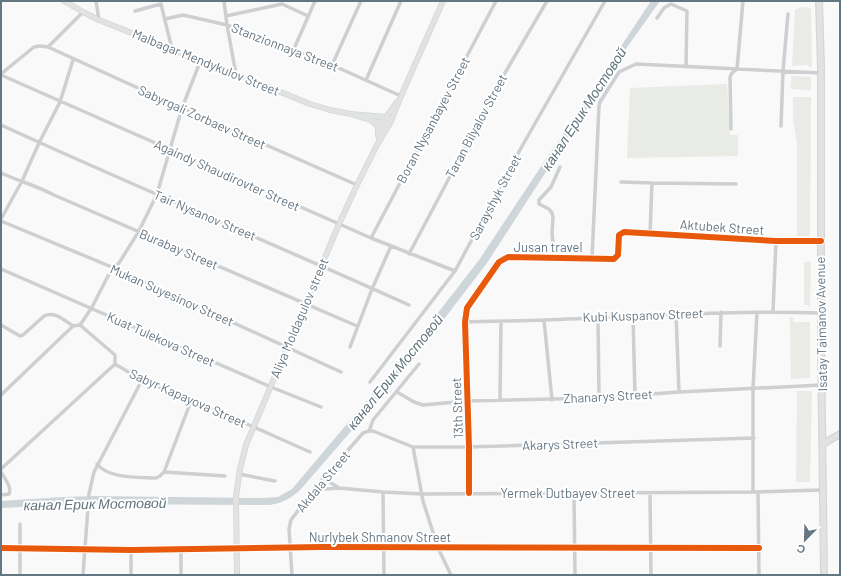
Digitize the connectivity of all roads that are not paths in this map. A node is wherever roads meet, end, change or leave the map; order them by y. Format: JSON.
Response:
{"nodes":[{"id":1,"x":64,"y":1,"type":"edge"},
{"id":2,"x":96,"y":1,"type":"edge"},
{"id":3,"x":224,"y":1,"type":"edge"},
{"id":4,"x":315,"y":1,"type":"edge"},
{"id":5,"x":361,"y":1,"type":"edge"},
{"id":6,"x":401,"y":1,"type":"edge"},
{"id":7,"x":444,"y":1,"type":"edge"},
{"id":8,"x":496,"y":1,"type":"edge"},
{"id":9,"x":547,"y":1,"type":"edge"},
{"id":10,"x":605,"y":1,"type":"edge"},
{"id":11,"x":743,"y":1,"type":"edge"},
{"id":12,"x":819,"y":1,"type":"edge"},
{"id":13,"x":135,"y":11,"type":"dead end"},
{"id":14,"x":83,"y":12,"type":"junction"},
{"id":15,"x":788,"y":14,"type":"dead end"},
{"id":16,"x":226,"y":16,"type":"junction"},
{"id":17,"x":308,"y":16,"type":"junction"},
{"id":18,"x":657,"y":18,"type":"dead end"},
{"id":19,"x":165,"y":19,"type":"junction"},
{"id":20,"x":100,"y":20,"type":"junction"},
{"id":21,"x":227,"y":25,"type":"junction"},
{"id":22,"x":48,"y":48,"type":"junction"},
{"id":23,"x":172,"y":49,"type":"junction"},
{"id":24,"x":293,"y":51,"type":"junction"},
{"id":25,"x":73,"y":60,"type":"junction"},
{"id":26,"x":200,"y":62,"type":"junction"},
{"id":27,"x":332,"y":65,"type":"junction"},
{"id":28,"x":686,"y":67,"type":"junction"},
{"id":29,"x":737,"y":69,"type":"junction"},
{"id":30,"x":783,"y":71,"type":"junction"},
{"id":31,"x":821,"y":73,"type":"junction"},
{"id":32,"x":236,"y":74,"type":"junction"},
{"id":33,"x":1,"y":75,"type":"edge"},
{"id":34,"x":366,"y":80,"type":"junction"},
{"id":35,"x":401,"y":96,"type":"junction"},
{"id":36,"x":398,"y":101,"type":"junction"},
{"id":37,"x":60,"y":102,"type":"junction"},
{"id":38,"x":182,"y":108,"type":"junction"},
{"id":39,"x":391,"y":109,"type":"junction"},
{"id":40,"x":371,"y":117,"type":"junction"},
{"id":41,"x":386,"y":117,"type":"junction"},
{"id":42,"x":390,"y":123,"type":"junction"},
{"id":43,"x":383,"y":124,"type":"junction"},
{"id":44,"x":1,"y":125,"type":"edge"},
{"id":45,"x":781,"y":126,"type":"dead end"},
{"id":46,"x":731,"y":129,"type":"dead end"},
{"id":47,"x":39,"y":143,"type":"junction"},
{"id":48,"x":377,"y":145,"type":"junction"},
{"id":49,"x":170,"y":150,"type":"junction"},
{"id":50,"x":560,"y":167,"type":"dead end"},
{"id":51,"x":1,"y":173,"type":"edge"},
{"id":52,"x":22,"y":181,"type":"junction"},
{"id":53,"x":621,"y":182,"type":"dead end"},
{"id":54,"x":652,"y":183,"type":"junction"},
{"id":55,"x":357,"y":184,"type":"junction"},
{"id":56,"x":736,"y":184,"type":"dead end"},
{"id":57,"x":157,"y":194,"type":"junction"},
{"id":58,"x":1,"y":220,"type":"edge"},
{"id":59,"x":339,"y":224,"type":"junction"},
{"id":60,"x":139,"y":231,"type":"junction"},
{"id":61,"x":621,"y":233,"type":"joint"},
{"id":62,"x":650,"y":234,"type":"junction"},
{"id":63,"x":371,"y":238,"type":"junction"},
{"id":64,"x":821,"y":241,"type":"junction"},
{"id":65,"x":776,"y":242,"type":"junction"},
{"id":66,"x":391,"y":246,"type":"junction"},
{"id":67,"x":409,"y":254,"type":"junction"},
{"id":68,"x":555,"y":258,"type":"junction"},
{"id":69,"x":592,"y":258,"type":"junction"},
{"id":70,"x":321,"y":265,"type":"junction"},
{"id":71,"x":114,"y":268,"type":"junction"},
{"id":72,"x":1,"y":269,"type":"edge"},
{"id":73,"x":455,"y":271,"type":"junction"},
{"id":74,"x":372,"y":289,"type":"junction"},
{"id":75,"x":305,"y":304,"type":"junction"},
{"id":76,"x":409,"y":305,"type":"dead end"},
{"id":77,"x":91,"y":308,"type":"junction"},
{"id":78,"x":773,"y":311,"type":"junction"},
{"id":79,"x":721,"y":312,"type":"junction"},
{"id":80,"x":757,"y":312,"type":"junction"},
{"id":81,"x":821,"y":313,"type":"junction"},
{"id":82,"x":676,"y":314,"type":"junction"},
{"id":83,"x":633,"y":316,"type":"junction"},
{"id":84,"x":598,"y":317,"type":"junction"},
{"id":85,"x":544,"y":320,"type":"junction"},
{"id":86,"x":501,"y":321,"type":"junction"},
{"id":87,"x":465,"y":322,"type":"junction"},
{"id":88,"x":1,"y":325,"type":"edge"},
{"id":89,"x":80,"y":325,"type":"junction"},
{"id":90,"x":73,"y":326,"type":"junction"},
{"id":91,"x":357,"y":326,"type":"junction"},
{"id":92,"x":720,"y":346,"type":"dead end"},
{"id":93,"x":287,"y":347,"type":"junction"},
{"id":94,"x":350,"y":347,"type":"dead end"},
{"id":95,"x":115,"y":364,"type":"junction"},
{"id":96,"x":419,"y":364,"type":"dead end"},
{"id":97,"x":341,"y":372,"type":"dead end"},
{"id":98,"x":142,"y":380,"type":"junction"},
{"id":99,"x":370,"y":382,"type":"dead end"},
{"id":100,"x":822,"y":385,"type":"junction"},
{"id":101,"x":271,"y":387,"type":"junction"},
{"id":102,"x":753,"y":389,"type":"junction"},
{"id":103,"x":397,"y":392,"type":"junction"},
{"id":104,"x":679,"y":392,"type":"junction"},
{"id":105,"x":1,"y":395,"type":"edge"},
{"id":106,"x":635,"y":395,"type":"junction"},
{"id":107,"x":599,"y":398,"type":"junction"},
{"id":108,"x":500,"y":400,"type":"junction"},
{"id":109,"x":552,"y":400,"type":"junction"},
{"id":110,"x":191,"y":401,"type":"junction"},
{"id":111,"x":467,"y":401,"type":"junction"},
{"id":112,"x":321,"y":407,"type":"dead end"},
{"id":113,"x":254,"y":427,"type":"junction"},
{"id":114,"x":369,"y":431,"type":"junction"},
{"id":115,"x":840,"y":434,"type":"edge"},
{"id":116,"x":754,"y":438,"type":"junction"},
{"id":117,"x":823,"y":444,"type":"junction"},
{"id":118,"x":413,"y":447,"type":"junction"},
{"id":119,"x":469,"y":447,"type":"junction"},
{"id":120,"x":310,"y":452,"type":"dead end"},
{"id":121,"x":97,"y":464,"type":"junction"},
{"id":122,"x":1,"y":471,"type":"edge"},
{"id":123,"x":164,"y":472,"type":"junction"},
{"id":124,"x":240,"y":474,"type":"junction"},
{"id":125,"x":225,"y":476,"type":"dead end"},
{"id":126,"x":325,"y":476,"type":"junction"},
{"id":127,"x":275,"y":481,"type":"dead end"},
{"id":128,"x":315,"y":488,"type":"junction"},
{"id":129,"x":339,"y":488,"type":"junction"},
{"id":130,"x":822,"y":490,"type":"junction"},
{"id":131,"x":383,"y":492,"type":"junction"},
{"id":132,"x":650,"y":492,"type":"junction"},
{"id":133,"x":753,"y":492,"type":"junction"},
{"id":134,"x":758,"y":492,"type":"junction"},
{"id":135,"x":469,"y":493,"type":"junction"},
{"id":136,"x":574,"y":493,"type":"junction"},
{"id":137,"x":423,"y":494,"type":"junction"},
{"id":138,"x":1,"y":495,"type":"edge"},
{"id":139,"x":20,"y":524,"type":"dead end"},
{"id":140,"x":1,"y":548,"type":"edge"},
{"id":141,"x":20,"y":548,"type":"junction"},
{"id":142,"x":290,"y":548,"type":"junction"},
{"id":143,"x":383,"y":548,"type":"junction"},
{"id":144,"x":438,"y":548,"type":"junction"},
{"id":145,"x":574,"y":548,"type":"junction"},
{"id":146,"x":759,"y":548,"type":"junction"},
{"id":147,"x":84,"y":549,"type":"junction"},
{"id":148,"x":180,"y":549,"type":"junction"},
{"id":149,"x":237,"y":549,"type":"junction"},
{"id":150,"x":650,"y":549,"type":"junction"},
{"id":151,"x":131,"y":550,"type":"junction"},
{"id":152,"x":20,"y":575,"type":"edge"},
{"id":153,"x":83,"y":575,"type":"edge"},
{"id":154,"x":131,"y":575,"type":"edge"},
{"id":155,"x":181,"y":575,"type":"edge"},
{"id":156,"x":237,"y":575,"type":"edge"},
{"id":157,"x":292,"y":575,"type":"edge"},
{"id":158,"x":384,"y":575,"type":"edge"},
{"id":159,"x":451,"y":575,"type":"edge"},
{"id":160,"x":574,"y":575,"type":"edge"},
{"id":161,"x":651,"y":575,"type":"edge"},
{"id":162,"x":759,"y":575,"type":"edge"},
{"id":163,"x":824,"y":575,"type":"edge"}],
"edges":[{"from":1,"to":14,"type":"main road","name":"Malbagar Mendykulov Street"},
{"from":2,"to":20,"type":"street"},
{"from":3,"to":16,"type":"street"},
{"from":4,"to":17,"type":"street"},
{"from":5,"to":27,"type":"street"},
{"from":6,"to":34,"type":"street"},
{"from":7,"to":35,"type":"main road","name":"Aliya Moldagulov street"},
{"from":8,"to":63,"type":"street","name":"Boran Nysanbayev Street"},
{"from":9,"to":67,"type":"street","name":"Taran Bilyalov Street"},
{"from":10,"to":73,"type":"street","name":"Sarayshyk Street"},
{"from":11,"to":29,"type":"street"},
{"from":12,"to":31,"type":"main road","name":"Isatay Taimanov Avenue"},
{"from":13,"to":19,"type":"street"},
{"from":14,"to":20,"type":"main road","name":"Malbagar Mendykulov Street"},
{"from":14,"to":22,"type":"street"},
{"from":15,"to":30,"type":"street"},
{"from":16,"to":17,"type":"street"},
{"from":16,"to":21,"type":"street"},
{"from":17,"to":24,"type":"street"},
{"from":18,"to":28,"type":"street"},
{"from":19,"to":21,"type":"street","name":"Stanzionnaya Street"},
{"from":19,"to":23,"type":"street"},
{"from":20,"to":23,"type":"main road","name":"Malbagar Mendykulov Street"},
{"from":21,"to":24,"type":"street","name":"Stanzionnaya Street"},
{"from":21,"to":32,"type":"street"},
{"from":22,"to":25,"type":"street","name":"Sabyrgali Zorbaev Street"},
{"from":22,"to":33,"type":"street"},
{"from":23,"to":26,"type":"main road","name":"Malbagar Mendykulov Street"},
{"from":24,"to":27,"type":"street","name":"Stanzionnaya Street"},
{"from":25,"to":37,"type":"street"},
{"from":25,"to":38,"type":"street","name":"Sabyrgali Zorbaev Street"},
{"from":26,"to":32,"type":"main road","name":"Malbagar Mendykulov Street"},
{"from":26,"to":38,"type":"street"},
{"from":27,"to":34,"type":"street","name":"Stanzionnaya Street"},
{"from":28,"to":29,"type":"street"},
{"from":28,"to":69,"type":"street"},
{"from":29,"to":30,"type":"street"},
{"from":29,"to":46,"type":"street"},
{"from":30,"to":31,"type":"street"},
{"from":30,"to":45,"type":"street"},
{"from":31,"to":64,"type":"main road","name":"Isatay Taimanov Avenue"},
{"from":32,"to":40,"type":"main road","name":"Malbagar Mendykulov Street"},
{"from":33,"to":37,"type":"street","name":"Againdy Shaudirovter Street"},
{"from":34,"to":35,"type":"street","name":"Stanzionnaya Street"},
{"from":35,"to":36,"type":"main road","name":"Aliya Moldagulov street"},
{"from":36,"to":39,"type":"main road","name":"Aliya Moldagulov street"},
{"from":36,"to":42,"type":"main road","name":"Aliya Moldagulov street"},
{"from":37,"to":47,"type":"street"},
{"from":37,"to":49,"type":"street","name":"Againdy Shaudirovter Street"},
{"from":38,"to":49,"type":"street"},
{"from":38,"to":55,"type":"street","name":"Sabyrgali Zorbaev Street"},
{"from":39,"to":40,"type":"main road"},
{"from":39,"to":41,"type":"main road","name":"Aliya Moldagulov street"},
{"from":40,"to":41,"type":"main road","name":"Malbagar Mendykulov Street"},
{"from":40,"to":43,"type":"main road","name":"Malbagar Mendykulov Street"},
{"from":40,"to":48,"type":"main road"},
{"from":41,"to":42,"type":"main road"},
{"from":41,"to":43,"type":"main road","name":"Aliya Moldagulov street"},
{"from":42,"to":43,"type":"main road","name":"Malbagar Mendykulov Street"},
{"from":42,"to":48,"type":"main road","name":"Aliya Moldagulov street"},
{"from":43,"to":48,"type":"main road","name":"Aliya Moldagulov street"},
{"from":44,"to":47,"type":"street","name":"Tair Nysanov Street"},
{"from":47,"to":52,"type":"street"},
{"from":47,"to":57,"type":"street","name":"Tair Nysanov Street"},
{"from":48,"to":55,"type":"main road","name":"Aliya Moldagulov street"},
{"from":49,"to":57,"type":"street"},
{"from":49,"to":59,"type":"street","name":"Againdy Shaudirovter Street"},
{"from":50,"to":68,"type":"street"},
{"from":51,"to":52,"type":"street","name":"Burabay Street"},
{"from":52,"to":58,"type":"street"},
{"from":52,"to":60,"type":"street","name":"Burabay Street"},
{"from":53,"to":54,"type":"street"},
{"from":54,"to":56,"type":"street"},
{"from":54,"to":62,"type":"street"},
{"from":55,"to":59,"type":"main road","name":"Aliya Moldagulov street"},
{"from":57,"to":60,"type":"street"},
{"from":57,"to":70,"type":"street","name":"Tair Nysanov Street"},
{"from":58,"to":71,"type":"street","name":"Mukan Suyesinov Street"},
{"from":59,"to":63,"type":"street","name":"Againdy Shaudirovter Street"},
{"from":59,"to":70,"type":"main road","name":"Aliya Moldagulov street"},
{"from":60,"to":71,"type":"street"},
{"from":60,"to":75,"type":"street","name":"Burabay Street"},
{"from":61,"to":62,"type":"street","name":"Aktubek Street"},
{"from":61,"to":69,"type":"street","name":"Jusan travel"},
{"from":62,"to":65,"type":"street","name":"Aktubek Street"},
{"from":63,"to":66,"type":"street","name":"Againdy Shaudirovter Street"},
{"from":64,"to":65,"type":"street","name":"Aktubek Street"},
{"from":64,"to":81,"type":"main road","name":"Isatay Taimanov Avenue"},
{"from":65,"to":78,"type":"street"},
{"from":66,"to":67,"type":"street","name":"Againdy Shaudirovter Street"},
{"from":66,"to":74,"type":"street"},
{"from":67,"to":73,"type":"street","name":"Againdy Shaudirovter Street"},
{"from":68,"to":69,"type":"street","name":"Jusan travel"},
{"from":68,"to":87,"type":"street","name":"Jusan travel"},
{"from":70,"to":74,"type":"street","name":"Tair Nysanov Street"},
{"from":70,"to":75,"type":"main road","name":"Aliya Moldagulov street"},
{"from":71,"to":77,"type":"street"},
{"from":71,"to":93,"type":"street","name":"Mukan Suyesinov Street"},
{"from":72,"to":77,"type":"street","name":"Kuat Tulekova Street"},
{"from":73,"to":99,"type":"street","name":"Sarayshyk Street"},
{"from":74,"to":76,"type":"street","name":"Tair Nysanov Street"},
{"from":74,"to":91,"type":"street"},
{"from":75,"to":91,"type":"street","name":"Burabay Street"},
{"from":75,"to":93,"type":"main road","name":"Aliya Moldagulov street"},
{"from":77,"to":89,"type":"street"},
{"from":77,"to":101,"type":"street","name":"Kuat Tulekova Street"},
{"from":78,"to":80,"type":"street","name":"Kubi Kuspanov Street"},
{"from":78,"to":81,"type":"street","name":"Kubi Kuspanov Street"},
{"from":79,"to":80,"type":"street","name":"Kubi Kuspanov Street"},
{"from":79,"to":82,"type":"street","name":"Kubi Kuspanov Street"},
{"from":79,"to":92,"type":"street"},
{"from":80,"to":102,"type":"street"},
{"from":81,"to":100,"type":"main road","name":"Isatay Taimanov Avenue"},
{"from":82,"to":83,"type":"street","name":"Kubi Kuspanov Street"},
{"from":82,"to":104,"type":"street"},
{"from":83,"to":84,"type":"street","name":"Kubi Kuspanov Street"},
{"from":83,"to":106,"type":"street"},
{"from":84,"to":85,"type":"street","name":"Kubi Kuspanov Street"},
{"from":84,"to":107,"type":"street"},
{"from":85,"to":86,"type":"street","name":"Kubi Kuspanov Street"},
{"from":85,"to":109,"type":"street"},
{"from":86,"to":87,"type":"street","name":"Kubi Kuspanov Street"},
{"from":86,"to":108,"type":"street"},
{"from":87,"to":111,"type":"street","name":"13th Street"},
{"from":88,"to":90,"type":"street"},
{"from":89,"to":90,"type":"street"},
{"from":89,"to":95,"type":"street","name":"Sabyr Kapayova Street"},
{"from":90,"to":105,"type":"street"},
{"from":91,"to":94,"type":"street"},
{"from":93,"to":97,"type":"street","name":"Mukan Suyesinov Street"},
{"from":93,"to":101,"type":"main road","name":"Aliya Moldagulov street"},
{"from":95,"to":98,"type":"street","name":"Sabyr Kapayova Street"},
{"from":95,"to":122,"type":"street"},
{"from":96,"to":103,"type":"street","name":"Akdala Street"},
{"from":98,"to":110,"type":"street","name":"Sabyr Kapayova Street"},
{"from":98,"to":121,"type":"street"},
{"from":100,"to":102,"type":"street","name":"Zhanarys Street"},
{"from":100,"to":117,"type":"main road","name":"Isatay Taimanov Avenue"},
{"from":101,"to":112,"type":"street","name":"Kuat Tulekova Street"},
{"from":101,"to":113,"type":"main road","name":"Aliya Moldagulov street"},
{"from":102,"to":104,"type":"street","name":"Zhanarys Street"},
{"from":102,"to":116,"type":"street"},
{"from":103,"to":111,"type":"street","name":"Zhanarys Street"},
{"from":103,"to":114,"type":"street","name":"Akdala Street"},
{"from":104,"to":106,"type":"street","name":"Zhanarys Street"},
{"from":106,"to":107,"type":"street","name":"Zhanarys Street"},
{"from":107,"to":109,"type":"street","name":"Zhanarys Street"},
{"from":108,"to":109,"type":"street","name":"Zhanarys Street"},
{"from":108,"to":111,"type":"street","name":"Zhanarys Street"},
{"from":110,"to":113,"type":"street","name":"Sabyr Kapayova Street"},
{"from":110,"to":123,"type":"street"},
{"from":111,"to":119,"type":"street","name":"13th Street"},
{"from":113,"to":120,"type":"street","name":"Sabyr Kapayova Street"},
{"from":113,"to":124,"type":"main road","name":"Aliya Moldagulov street"},
{"from":114,"to":118,"type":"street","name":"Akarys Street"},
{"from":114,"to":126,"type":"street","name":"Akdala Street"},
{"from":115,"to":117,"type":"main road"},
{"from":116,"to":119,"type":"street","name":"Akarys Street"},
{"from":116,"to":133,"type":"street"},
{"from":117,"to":130,"type":"main road","name":"Isatay Taimanov Avenue"},
{"from":118,"to":119,"type":"street","name":"Akarys Street"},
{"from":118,"to":137,"type":"street"},
{"from":119,"to":135,"type":"street","name":"13th Street"},
{"from":121,"to":123,"type":"street"},
{"from":121,"to":147,"type":"street"},
{"from":122,"to":138,"type":"street"},
{"from":123,"to":125,"type":"street"},
{"from":124,"to":127,"type":"street"},
{"from":124,"to":149,"type":"main road","name":"Aliya Moldagulov street"},
{"from":126,"to":128,"type":"street","name":"Akdala Street"},
{"from":126,"to":129,"type":"street"},
{"from":128,"to":129,"type":"street","name":"Yermek Dutbayev Street"},
{"from":128,"to":142,"type":"street","name":"Akdala Street"},
{"from":129,"to":131,"type":"street","name":"Yermek Dutbayev Street"},
{"from":130,"to":134,"type":"street","name":"Yermek Dutbayev Street"},
{"from":130,"to":163,"type":"main road","name":"Isatay Taimanov Avenue"},
{"from":131,"to":137,"type":"street","name":"Yermek Dutbayev Street"},
{"from":131,"to":143,"type":"street"},
{"from":132,"to":133,"type":"street","name":"Yermek Dutbayev Street"},
{"from":132,"to":136,"type":"street","name":"Yermek Dutbayev Street"},
{"from":132,"to":150,"type":"street"},
{"from":133,"to":134,"type":"street","name":"Yermek Dutbayev Street"},
{"from":134,"to":146,"type":"street"},
{"from":135,"to":136,"type":"street","name":"Yermek Dutbayev Street"},
{"from":135,"to":137,"type":"street","name":"Yermek Dutbayev Street"},
{"from":136,"to":145,"type":"street"},
{"from":137,"to":144,"type":"street"},
{"from":139,"to":141,"type":"street"},
{"from":140,"to":141,"type":"street","name":"Nurlybek Shmanov Street"},
{"from":141,"to":147,"type":"street","name":"Nurlybek Shmanov Street"},
{"from":141,"to":152,"type":"street"},
{"from":142,"to":143,"type":"street","name":"Nurlybek Shmanov Street"},
{"from":142,"to":149,"type":"street","name":"Nurlybek Shmanov Street"},
{"from":142,"to":157,"type":"street","name":"Akdala Street"},
{"from":143,"to":144,"type":"street","name":"Nurlybek Shmanov Street"},
{"from":143,"to":158,"type":"street"},
{"from":144,"to":145,"type":"street","name":"Nurlybek Shmanov Street"},
{"from":144,"to":159,"type":"street"},
{"from":145,"to":150,"type":"street","name":"Nurlybek Shmanov Street"},
{"from":145,"to":160,"type":"street"},
{"from":146,"to":150,"type":"street","name":"Nurlybek Shmanov Street"},
{"from":146,"to":162,"type":"street"},
{"from":147,"to":151,"type":"street","name":"Nurlybek Shmanov Street"},
{"from":147,"to":153,"type":"street"},
{"from":148,"to":149,"type":"street","name":"Nurlybek Shmanov Street"},
{"from":148,"to":151,"type":"street","name":"Nurlybek Shmanov Street"},
{"from":148,"to":155,"type":"street"},
{"from":149,"to":156,"type":"main road","name":"Aliya Moldagulov street"},
{"from":150,"to":161,"type":"street"},
{"from":151,"to":154,"type":"street"}]}
